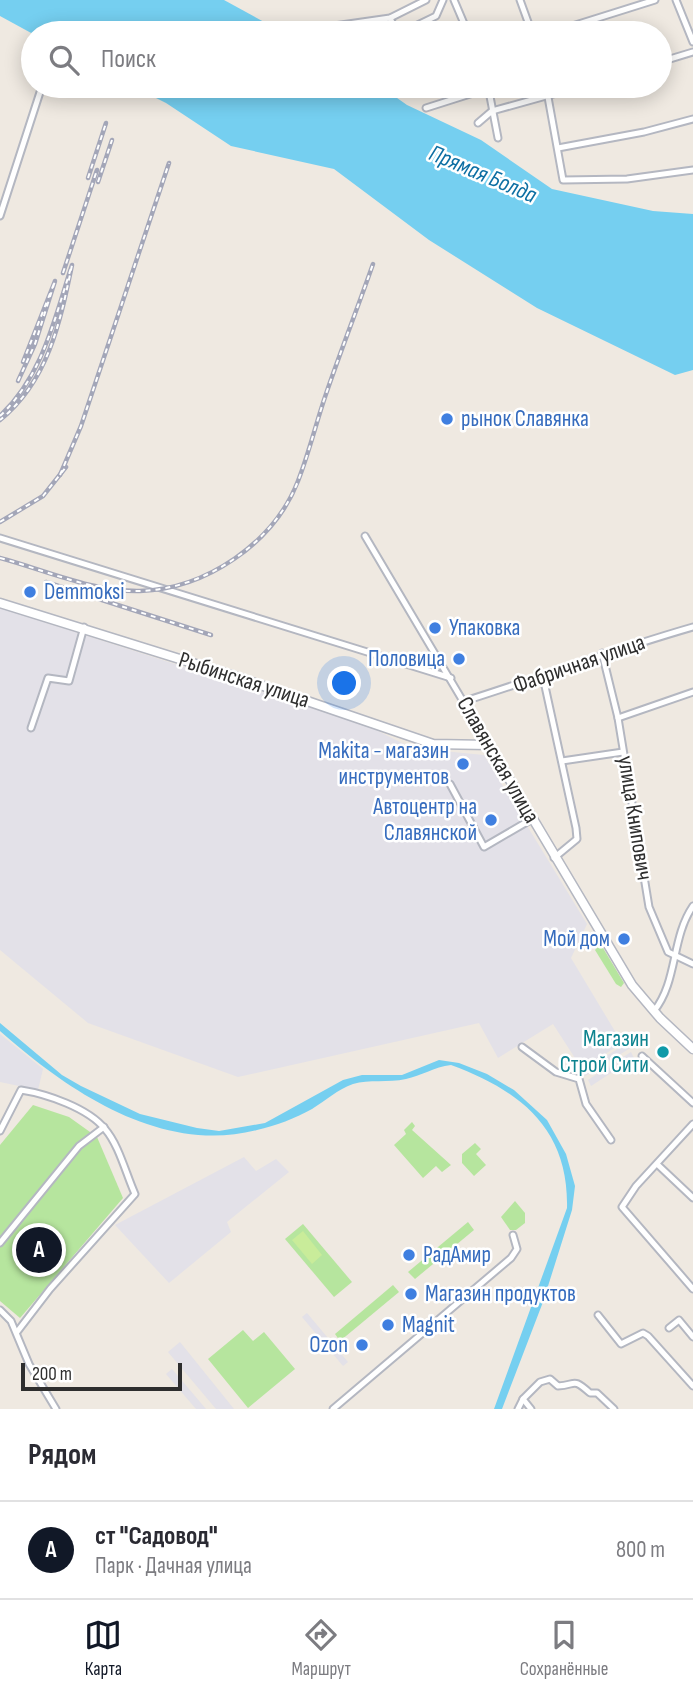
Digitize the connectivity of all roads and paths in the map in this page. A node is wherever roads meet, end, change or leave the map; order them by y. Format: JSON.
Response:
{"nodes":[{"id":1,"x":426,"y":0,"type":"edge"},
{"id":2,"x":443,"y":0,"type":"edge"},
{"id":3,"x":454,"y":0,"type":"edge"},
{"id":4,"x":520,"y":0,"type":"edge"},
{"id":5,"x":655,"y":0,"type":"edge"},
{"id":6,"x":676,"y":0,"type":"edge"},
{"id":7,"x":390,"y":18,"type":"junction"},
{"id":8,"x":369,"y":21,"type":"edge"},
{"id":9,"x":391,"y":21,"type":"edge"},
{"id":10,"x":425,"y":21,"type":"edge"},
{"id":11,"x":463,"y":21,"type":"edge"},
{"id":12,"x":528,"y":21,"type":"edge"},
{"id":13,"x":588,"y":21,"type":"edge"},
{"id":14,"x":693,"y":42,"type":"edge"},
{"id":15,"x":693,"y":52,"type":"edge"},
{"id":16,"x":672,"y":58,"type":"edge"},
{"id":17,"x":38,"y":98,"type":"edge"},
{"id":18,"x":456,"y":98,"type":"edge"},
{"id":19,"x":490,"y":98,"type":"edge"},
{"id":20,"x":546,"y":98,"type":"edge"},
{"id":21,"x":550,"y":98,"type":"edge"},
{"id":22,"x":426,"y":108,"type":"dead end"},
{"id":23,"x":492,"y":111,"type":"junction"},
{"id":24,"x":693,"y":119,"type":"edge"},
{"id":25,"x":478,"y":123,"type":"dead end"},
{"id":26,"x":498,"y":138,"type":"dead end"},
{"id":27,"x":558,"y":148,"type":"junction"},
{"id":28,"x":693,"y":170,"type":"edge"},
{"id":29,"x":0,"y":216,"type":"edge"},
{"id":30,"x":365,"y":536,"type":"dead end"},
{"id":31,"x":0,"y":538,"type":"edge"},
{"id":32,"x":0,"y":603,"type":"edge"},
{"id":33,"x":84,"y":627,"type":"junction"},
{"id":34,"x":693,"y":627,"type":"edge"},
{"id":35,"x":602,"y":653,"type":"junction"},
{"id":36,"x":543,"y":677,"type":"junction"},
{"id":37,"x":452,"y":678,"type":"junction"},
{"id":38,"x":693,"y":692,"type":"edge"},
{"id":39,"x":465,"y":701,"type":"junction"},
{"id":40,"x":618,"y":718,"type":"junction"},
{"id":41,"x":31,"y":728,"type":"dead end"},
{"id":42,"x":489,"y":745,"type":"junction"},
{"id":43,"x":624,"y":752,"type":"junction"},
{"id":44,"x":562,"y":761,"type":"junction"},
{"id":45,"x":450,"y":784,"type":"dead end"},
{"id":46,"x":532,"y":819,"type":"junction"},
{"id":47,"x":554,"y":858,"type":"junction"},
{"id":48,"x":693,"y":906,"type":"edge"},
{"id":49,"x":673,"y":957,"type":"junction"},
{"id":50,"x":693,"y":964,"type":"edge"},
{"id":51,"x":654,"y":1011,"type":"junction"},
{"id":52,"x":522,"y":1047,"type":"dead end"},
{"id":53,"x":693,"y":1049,"type":"edge"},
{"id":54,"x":642,"y":1056,"type":"dead end"},
{"id":55,"x":693,"y":1103,"type":"edge"},
{"id":56,"x":693,"y":1124,"type":"edge"},
{"id":57,"x":104,"y":1127,"type":"junction"},
{"id":58,"x":0,"y":1131,"type":"edge"},
{"id":59,"x":611,"y":1140,"type":"dead end"},
{"id":60,"x":657,"y":1164,"type":"junction"},
{"id":61,"x":693,"y":1198,"type":"edge"},
{"id":62,"x":513,"y":1235,"type":"dead end"},
{"id":63,"x":0,"y":1243,"type":"edge"},
{"id":64,"x":693,"y":1289,"type":"edge"},
{"id":65,"x":0,"y":1310,"type":"edge"},
{"id":66,"x":598,"y":1315,"type":"dead end"},
{"id":67,"x":669,"y":1328,"type":"dead end"},
{"id":68,"x":17,"y":1332,"type":"junction"},
{"id":69,"x":693,"y":1337,"type":"edge"},
{"id":70,"x":693,"y":1386,"type":"edge"},
{"id":71,"x":523,"y":1399,"type":"junction"},
{"id":72,"x":55,"y":1409,"type":"edge"},
{"id":73,"x":333,"y":1409,"type":"edge"},
{"id":74,"x":518,"y":1409,"type":"edge"},
{"id":75,"x":531,"y":1409,"type":"edge"},
{"id":76,"x":614,"y":1409,"type":"edge"}],
"edges":[{"from":1,"to":7,"type":"street"},
{"from":2,"to":10,"type":"street"},
{"from":3,"to":11,"type":"street"},
{"from":4,"to":12,"type":"street"},
{"from":5,"to":13,"type":"street"},
{"from":6,"to":14,"type":"street"},
{"from":7,"to":8,"type":"street"},
{"from":7,"to":9,"type":"street"},
{"from":15,"to":16,"type":"street"},
{"from":17,"to":29,"type":"street"},
{"from":18,"to":22,"type":"street"},
{"from":19,"to":23,"type":"street"},
{"from":20,"to":23,"type":"street"},
{"from":21,"to":27,"type":"street"},
{"from":23,"to":25,"type":"street"},
{"from":23,"to":26,"type":"street"},
{"from":24,"to":27,"type":"street"},
{"from":27,"to":28,"type":"street"},
{"from":30,"to":37,"type":"street","name":"Славянская улица"},
{"from":31,"to":37,"type":"street"},
{"from":32,"to":33,"type":"main road","name":"Рыбинская улица"},
{"from":33,"to":41,"type":"street"},
{"from":33,"to":42,"type":"main road","name":"Рыбинская улица"},
{"from":34,"to":35,"type":"street","name":"Фабричная улица"},
{"from":35,"to":36,"type":"street","name":"Фабричная улица"},
{"from":35,"to":40,"type":"street","name":"улица Книпович"},
{"from":36,"to":39,"type":"street","name":"Фабричная улица"},
{"from":36,"to":44,"type":"street"},
{"from":37,"to":39,"type":"street","name":"Славянская улица"},
{"from":38,"to":40,"type":"street"},
{"from":39,"to":42,"type":"street","name":"Славянская улица"},
{"from":40,"to":43,"type":"street","name":"улица Книпович"},
{"from":42,"to":46,"type":"main road","name":"Славянская улица"},
{"from":43,"to":44,"type":"street"},
{"from":43,"to":49,"type":"street","name":"улица Книпович"},
{"from":44,"to":47,"type":"street"},
{"from":45,"to":46,"type":"street"},
{"from":46,"to":47,"type":"main road","name":"Славянская улица"},
{"from":47,"to":51,"type":"main road","name":"Славянская улица"},
{"from":48,"to":49,"type":"street"},
{"from":49,"to":50,"type":"street"},
{"from":49,"to":51,"type":"street"},
{"from":51,"to":53,"type":"main road","name":"Славянская улица"},
{"from":52,"to":59,"type":"street"},
{"from":54,"to":55,"type":"street"},
{"from":56,"to":60,"type":"street"},
{"from":57,"to":58,"type":"street"},
{"from":57,"to":63,"type":"street"},
{"from":57,"to":68,"type":"street"},
{"from":60,"to":61,"type":"street"},
{"from":60,"to":64,"type":"street"},
{"from":62,"to":73,"type":"street"},
{"from":65,"to":68,"type":"street"},
{"from":66,"to":70,"type":"street"},
{"from":67,"to":69,"type":"street"},
{"from":68,"to":72,"type":"street"},
{"from":71,"to":74,"type":"street"},
{"from":71,"to":75,"type":"street"},
{"from":71,"to":76,"type":"street"}]}
